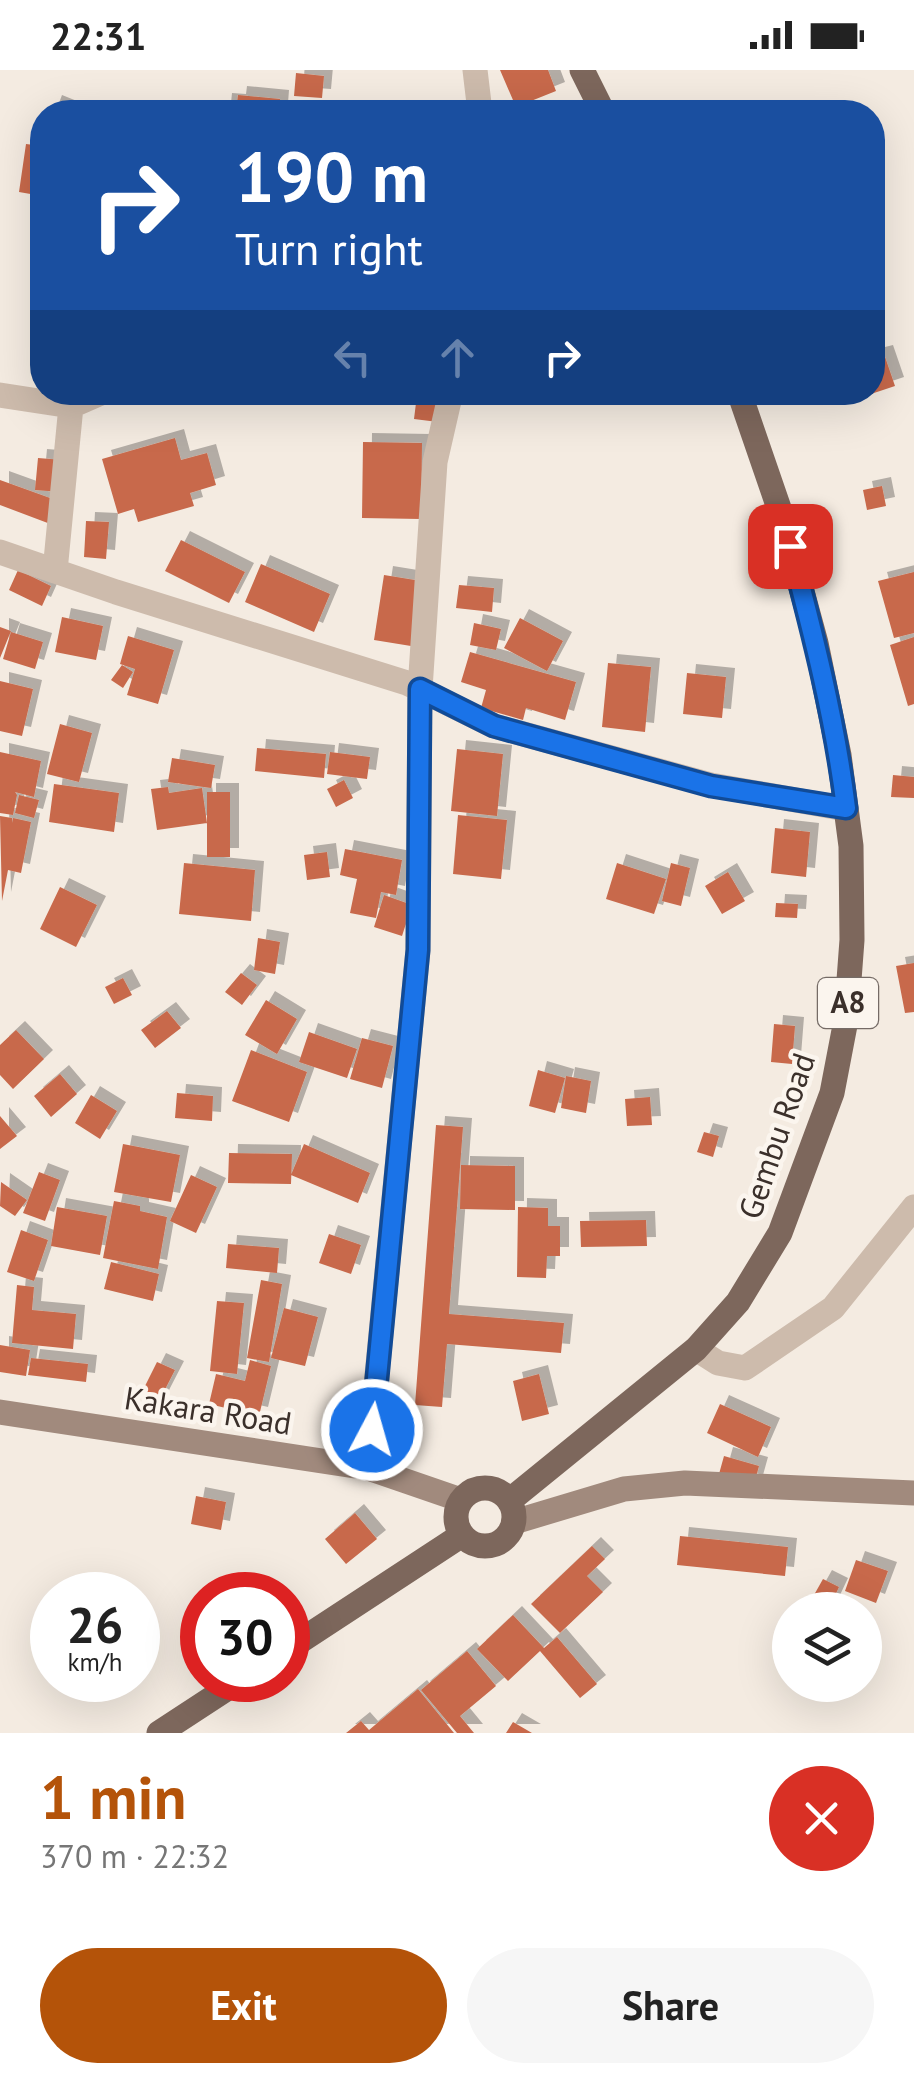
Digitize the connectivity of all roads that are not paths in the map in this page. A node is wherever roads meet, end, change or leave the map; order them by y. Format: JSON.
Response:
{"nodes":[{"id":1,"x":476,"y":70,"type":"edge"},
{"id":2,"x":582,"y":70,"type":"edge"},
{"id":3,"x":479,"y":100,"type":"edge"},
{"id":4,"x":597,"y":100,"type":"edge"},
{"id":5,"x":0,"y":394,"type":"edge"},
{"id":6,"x":30,"y":399,"type":"edge"},
{"id":7,"x":65,"y":405,"type":"edge"},
{"id":8,"x":448,"y":405,"type":"edge"},
{"id":9,"x":743,"y":405,"type":"edge"},
{"id":10,"x":71,"y":406,"type":"joint"},
{"id":11,"x":0,"y":552,"type":"edge"},
{"id":12,"x":55,"y":571,"type":"junction"},
{"id":13,"x":420,"y":689,"type":"junction"},
{"id":14,"x":846,"y":808,"type":"junction"},
{"id":15,"x":914,"y":1207,"type":"edge"},
{"id":16,"x":696,"y":1349,"type":"junction"},
{"id":17,"x":0,"y":1412,"type":"edge"},
{"id":18,"x":368,"y":1468,"type":"junction"},
{"id":19,"x":914,"y":1493,"type":"edge"},
{"id":20,"x":461,"y":1500,"type":"junction"},
{"id":21,"x":511,"y":1511,"type":"junction"},
{"id":22,"x":462,"y":1535,"type":"junction"},
{"id":23,"x":310,"y":1635,"type":"edge"},
{"id":24,"x":206,"y":1702,"type":"edge"},
{"id":25,"x":159,"y":1733,"type":"edge"}],
"edges":[{"from":1,"to":3,"type":"street"},
{"from":2,"to":4,"type":"main road"},
{"from":5,"to":6,"type":"street"},
{"from":7,"to":10,"type":"street"},
{"from":8,"to":13,"type":"street"},
{"from":9,"to":14,"type":"main road","name":"Gembu Road","number":"A8"},
{"from":10,"to":12,"type":"street"},
{"from":11,"to":12,"type":"street"},
{"from":12,"to":13,"type":"street"},
{"from":13,"to":14,"type":"street"},
{"from":13,"to":18,"type":"street"},
{"from":14,"to":16,"type":"main road","name":"Gembu Road","number":"A8"},
{"from":15,"to":16,"type":"street"},
{"from":16,"to":21,"type":"main road","name":"Gembu Road","number":"A8"},
{"from":17,"to":18,"type":"street","name":"Kakara Road"},
{"from":18,"to":20,"type":"street","name":"Kakara Road"},
{"from":19,"to":21,"type":"street"},
{"from":20,"to":21,"type":"main road"},
{"from":20,"to":22,"type":"main road"},
{"from":21,"to":22,"type":"main road","name":"Gembu Road","number":"A8"},
{"from":22,"to":23,"type":"main road"},
{"from":24,"to":25,"type":"main road"}]}
